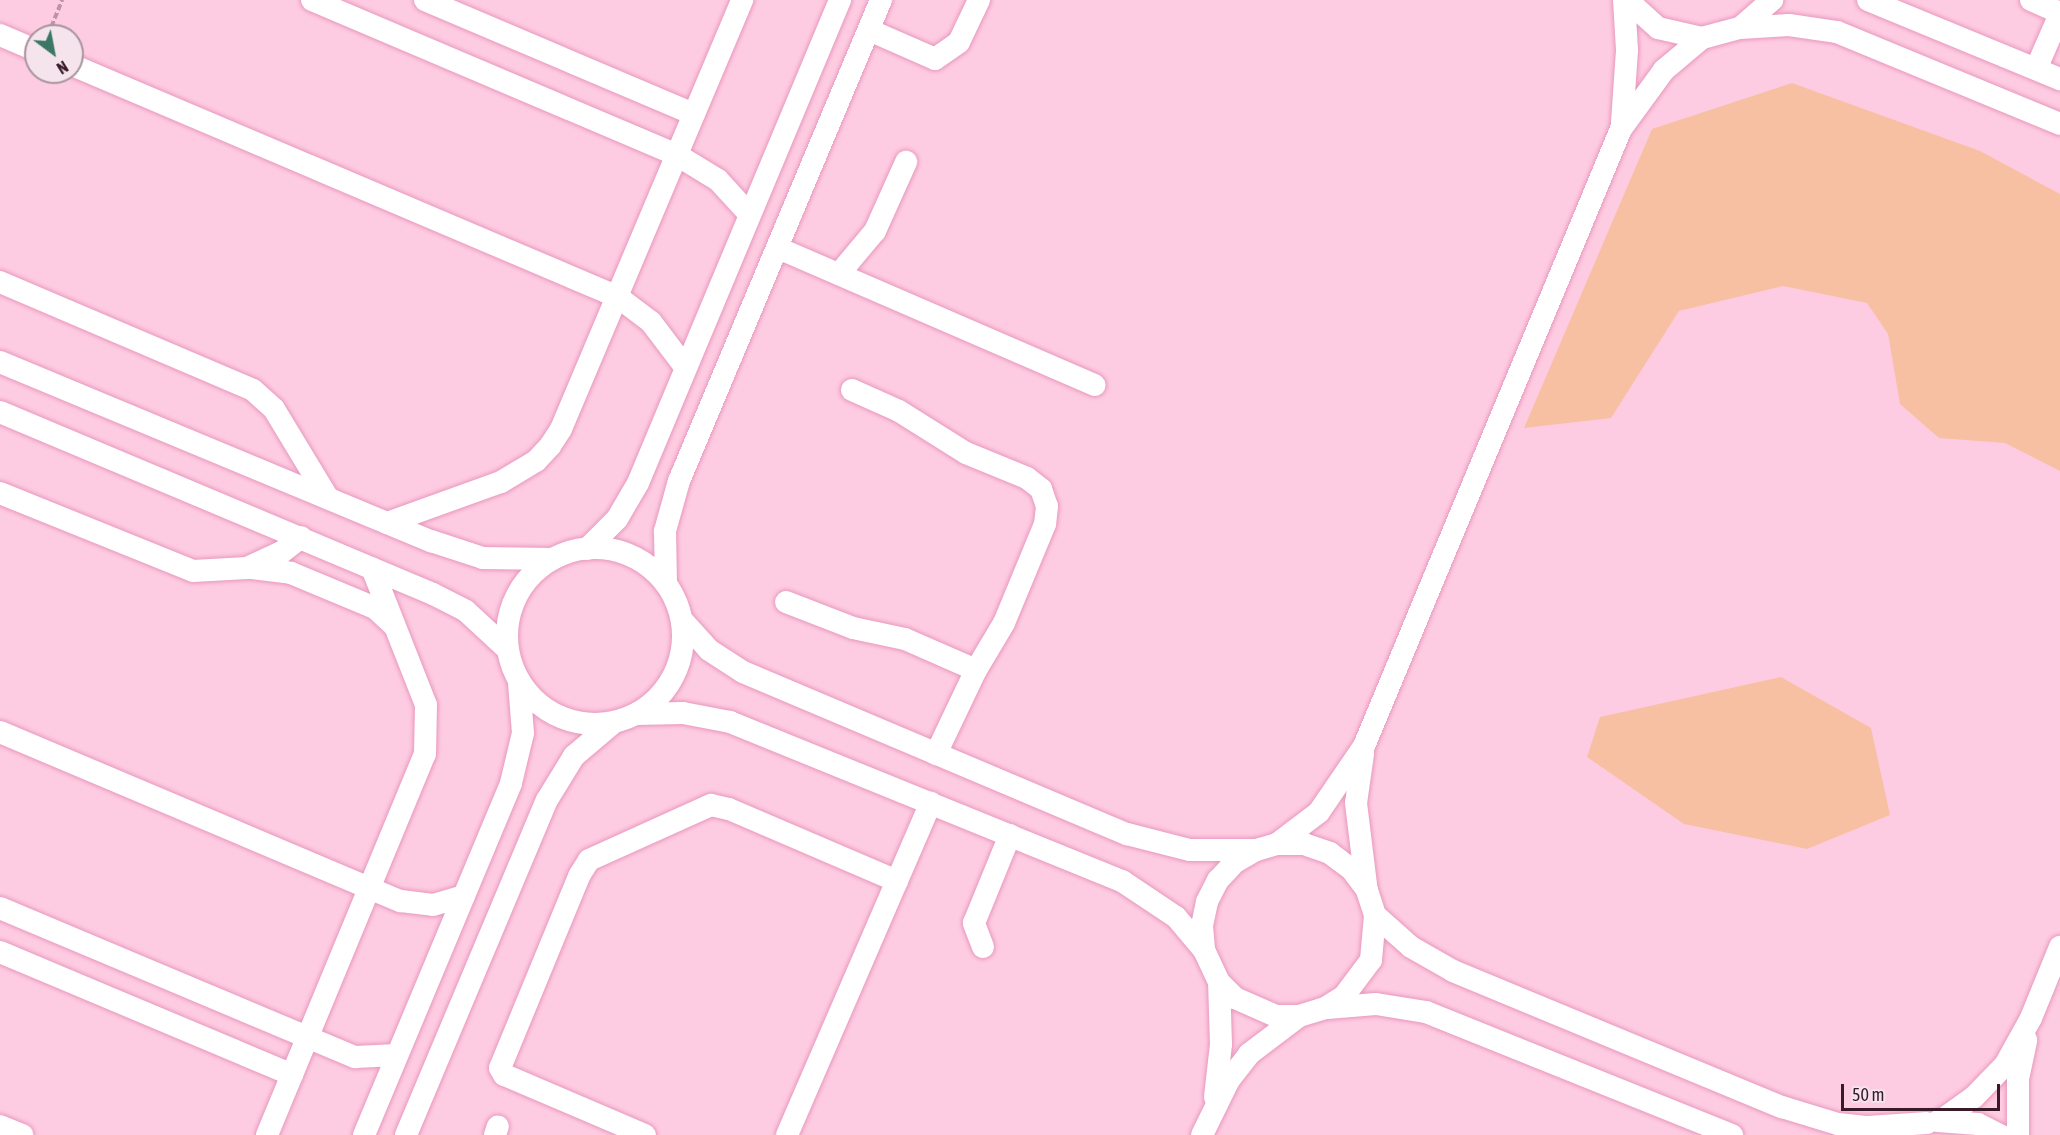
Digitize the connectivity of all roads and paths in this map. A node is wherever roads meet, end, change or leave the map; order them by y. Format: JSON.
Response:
{"nodes":[{"id":1,"x":62,"y":0,"type":"edge"},
{"id":2,"x":312,"y":0,"type":"edge"},
{"id":3,"x":425,"y":0,"type":"edge"},
{"id":4,"x":742,"y":0,"type":"edge"},
{"id":5,"x":840,"y":0,"type":"edge"},
{"id":6,"x":881,"y":0,"type":"edge"},
{"id":7,"x":979,"y":0,"type":"edge"},
{"id":8,"x":1625,"y":0,"type":"edge"},
{"id":9,"x":1772,"y":0,"type":"edge"},
{"id":10,"x":1868,"y":0,"type":"edge"},
{"id":11,"x":2031,"y":0,"type":"edge"},
{"id":12,"x":2060,"y":13,"type":"edge"},
{"id":13,"x":52,"y":24,"type":"edge"},
{"id":14,"x":1740,"y":28,"type":"junction"},
{"id":15,"x":869,"y":30,"type":"junction"},
{"id":16,"x":0,"y":35,"type":"edge"},
{"id":17,"x":1702,"y":38,"type":"junction"},
{"id":18,"x":24,"y":45,"type":"edge"},
{"id":19,"x":2036,"y":69,"type":"junction"},
{"id":20,"x":84,"y":70,"type":"edge"},
{"id":21,"x":2060,"y":79,"type":"edge"},
{"id":22,"x":694,"y":114,"type":"junction"},
{"id":23,"x":2060,"y":124,"type":"edge"},
{"id":24,"x":1621,"y":129,"type":"junction"},
{"id":25,"x":677,"y":155,"type":"junction"},
{"id":26,"x":906,"y":162,"type":"dead end"},
{"id":27,"x":750,"y":215,"type":"junction"},
{"id":28,"x":778,"y":248,"type":"junction"},
{"id":29,"x":839,"y":274,"type":"junction"},
{"id":30,"x":0,"y":282,"type":"edge"},
{"id":31,"x":618,"y":297,"type":"junction"},
{"id":32,"x":0,"y":362,"type":"edge"},
{"id":33,"x":685,"y":367,"type":"junction"},
{"id":34,"x":1095,"y":385,"type":"dead end"},
{"id":35,"x":852,"y":390,"type":"dead end"},
{"id":36,"x":0,"y":412,"type":"edge"},
{"id":37,"x":0,"y":493,"type":"edge"},
{"id":38,"x":328,"y":498,"type":"junction"},
{"id":39,"x":387,"y":523,"type":"junction"},
{"id":40,"x":301,"y":537,"type":"junction"},
{"id":41,"x":587,"y":549,"type":"junction"},
{"id":42,"x":553,"y":559,"type":"junction"},
{"id":43,"x":247,"y":568,"type":"junction"},
{"id":44,"x":372,"y":568,"type":"junction"},
{"id":45,"x":666,"y":583,"type":"junction"},
{"id":46,"x":786,"y":602,"type":"dead end"},
{"id":47,"x":682,"y":620,"type":"junction"},
{"id":48,"x":397,"y":629,"type":"junction"},
{"id":49,"x":507,"y":649,"type":"junction"},
{"id":50,"x":976,"y":670,"type":"junction"},
{"id":51,"x":519,"y":681,"type":"junction"},
{"id":52,"x":636,"y":714,"type":"junction"},
{"id":53,"x":613,"y":723,"type":"junction"},
{"id":54,"x":0,"y":732,"type":"edge"},
{"id":55,"x":1364,"y":746,"type":"junction"},
{"id":56,"x":936,"y":754,"type":"junction"},
{"id":57,"x":932,"y":803,"type":"junction"},
{"id":58,"x":1010,"y":835,"type":"junction"},
{"id":59,"x":1267,"y":847,"type":"junction"},
{"id":60,"x":897,"y":881,"type":"junction"},
{"id":61,"x":370,"y":887,"type":"junction"},
{"id":62,"x":1367,"y":890,"type":"junction"},
{"id":63,"x":464,"y":896,"type":"junction"},
{"id":64,"x":0,"y":908,"type":"edge"},
{"id":65,"x":1375,"y":915,"type":"junction"},
{"id":66,"x":983,"y":947,"type":"dead end"},
{"id":67,"x":2060,"y":948,"type":"edge"},
{"id":68,"x":1204,"y":950,"type":"junction"},
{"id":69,"x":0,"y":952,"type":"edge"},
{"id":70,"x":1220,"y":982,"type":"junction"},
{"id":71,"x":1325,"y":1008,"type":"junction"},
{"id":72,"x":1299,"y":1016,"type":"junction"},
{"id":73,"x":2031,"y":1018,"type":"junction"},
{"id":74,"x":308,"y":1038,"type":"junction"},
{"id":75,"x":397,"y":1055,"type":"junction"},
{"id":76,"x":292,"y":1075,"type":"junction"},
{"id":77,"x":1214,"y":1107,"type":"junction"},
{"id":78,"x":1934,"y":1122,"type":"junction"},
{"id":79,"x":0,"y":1126,"type":"edge"},
{"id":80,"x":22,"y":1135,"type":"edge"},
{"id":81,"x":267,"y":1135,"type":"edge"},
{"id":82,"x":364,"y":1135,"type":"edge"},
{"id":83,"x":406,"y":1135,"type":"edge"},
{"id":84,"x":645,"y":1135,"type":"edge"},
{"id":85,"x":787,"y":1135,"type":"edge"},
{"id":86,"x":1202,"y":1135,"type":"edge"},
{"id":87,"x":1732,"y":1135,"type":"edge"},
{"id":88,"x":1903,"y":1135,"type":"edge"},
{"id":89,"x":2000,"y":1135,"type":"edge"},
{"id":90,"x":2018,"y":1135,"type":"edge"}],
"edges":[{"from":1,"to":13,"type":"path"},
{"from":2,"to":25,"type":"street"},
{"from":3,"to":22,"type":"street"},
{"from":4,"to":22,"type":"street"},
{"from":5,"to":27,"type":"street"},
{"from":6,"to":15,"type":"street"},
{"from":7,"to":15,"type":"street"},
{"from":8,"to":17,"type":"street"},
{"from":8,"to":24,"type":"street"},
{"from":9,"to":14,"type":"street"},
{"from":10,"to":19,"type":"street"},
{"from":11,"to":12,"type":"street"},
{"from":12,"to":19,"type":"street"},
{"from":14,"to":17,"type":"street"},
{"from":14,"to":23,"type":"street"},
{"from":15,"to":28,"type":"street"},
{"from":16,"to":18,"type":"street"},
{"from":17,"to":24,"type":"street"},
{"from":19,"to":21,"type":"street"},
{"from":20,"to":31,"type":"street"},
{"from":22,"to":25,"type":"street"},
{"from":24,"to":55,"type":"street"},
{"from":25,"to":27,"type":"street"},
{"from":25,"to":31,"type":"street"},
{"from":26,"to":29,"type":"street"},
{"from":27,"to":33,"type":"street"},
{"from":28,"to":29,"type":"street"},
{"from":28,"to":45,"type":"street"},
{"from":29,"to":34,"type":"street"},
{"from":30,"to":38,"type":"street"},
{"from":31,"to":33,"type":"street"},
{"from":31,"to":39,"type":"street"},
{"from":32,"to":38,"type":"street"},
{"from":33,"to":41,"type":"street"},
{"from":35,"to":50,"type":"street"},
{"from":36,"to":40,"type":"street"},
{"from":37,"to":43,"type":"street"},
{"from":38,"to":39,"type":"street"},
{"from":39,"to":42,"type":"street"},
{"from":40,"to":43,"type":"street"},
{"from":40,"to":44,"type":"street"},
{"from":41,"to":42,"type":"street"},
{"from":41,"to":45,"type":"street"},
{"from":42,"to":49,"type":"street"},
{"from":43,"to":48,"type":"street"},
{"from":44,"to":48,"type":"street"},
{"from":44,"to":49,"type":"street"},
{"from":45,"to":47,"type":"street"},
{"from":46,"to":50,"type":"street"},
{"from":47,"to":52,"type":"street"},
{"from":47,"to":56,"type":"street"},
{"from":48,"to":61,"type":"street"},
{"from":49,"to":51,"type":"street"},
{"from":50,"to":56,"type":"street"},
{"from":51,"to":53,"type":"street"},
{"from":51,"to":63,"type":"street"},
{"from":52,"to":53,"type":"street"},
{"from":52,"to":57,"type":"street"},
{"from":53,"to":83,"type":"street"},
{"from":54,"to":61,"type":"street"},
{"from":55,"to":59,"type":"street"},
{"from":55,"to":62,"type":"street"},
{"from":56,"to":59,"type":"street"},
{"from":57,"to":58,"type":"street"},
{"from":57,"to":60,"type":"street"},
{"from":58,"to":66,"type":"street"},
{"from":58,"to":68,"type":"street"},
{"from":59,"to":62,"type":"street"},
{"from":59,"to":68,"type":"street"},
{"from":60,"to":84,"type":"street"},
{"from":60,"to":85,"type":"street"},
{"from":61,"to":63,"type":"street"},
{"from":61,"to":74,"type":"street"},
{"from":62,"to":65,"type":"street"},
{"from":63,"to":75,"type":"street"},
{"from":64,"to":74,"type":"street"},
{"from":65,"to":71,"type":"street"},
{"from":65,"to":78,"type":"street"},
{"from":67,"to":73,"type":"street"},
{"from":68,"to":70,"type":"street"},
{"from":69,"to":76,"type":"street"},
{"from":70,"to":72,"type":"street"},
{"from":70,"to":77,"type":"street"},
{"from":71,"to":72,"type":"street"},
{"from":71,"to":87,"type":"street"},
{"from":72,"to":77,"type":"street"},
{"from":73,"to":78,"type":"street"},
{"from":73,"to":90,"type":"street"},
{"from":74,"to":75,"type":"street"},
{"from":74,"to":76,"type":"street"},
{"from":75,"to":82,"type":"street"},
{"from":76,"to":81,"type":"street"},
{"from":77,"to":86,"type":"street"},
{"from":78,"to":88,"type":"street"},
{"from":78,"to":89,"type":"street"},
{"from":79,"to":80,"type":"street"}]}
